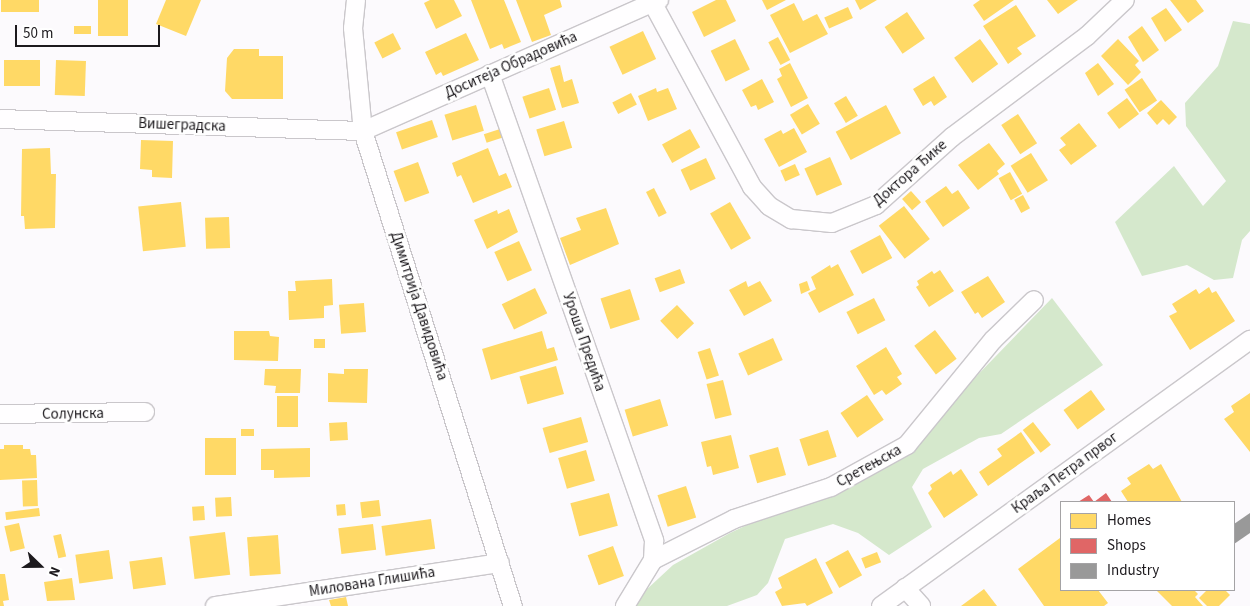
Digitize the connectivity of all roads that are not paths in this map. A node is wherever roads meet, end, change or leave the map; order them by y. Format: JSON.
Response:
{"nodes":[{"id":1,"x":356,"y":0,"type":"edge"},
{"id":2,"x":1125,"y":0,"type":"edge"},
{"id":3,"x":654,"y":1,"type":"edge"},
{"id":4,"x":490,"y":74,"type":"junction"},
{"id":5,"x":0,"y":119,"type":"edge"},
{"id":6,"x":363,"y":131,"type":"junction"},
{"id":7,"x":1034,"y":300,"type":"dead end"},
{"id":8,"x":1250,"y":340,"type":"edge"},
{"id":9,"x":145,"y":412,"type":"dead end"},
{"id":10,"x":0,"y":414,"type":"edge"},
{"id":11,"x":653,"y":560,"type":"junction"},
{"id":12,"x":500,"y":563,"type":"junction"},
{"id":13,"x":905,"y":588,"type":"junction"},
{"id":14,"x":215,"y":606,"type":"edge"},
{"id":15,"x":513,"y":606,"type":"edge"},
{"id":16,"x":624,"y":606,"type":"edge"},
{"id":17,"x":881,"y":606,"type":"edge"},
{"id":18,"x":921,"y":606,"type":"edge"}],
"edges":[{"from":1,"to":6,"type":"street","name":"Димитрија Давидовића"},
{"from":2,"to":3,"type":"street","name":"Доктора Ђике"},
{"from":3,"to":4,"type":"street","name":"Доситеја Обрадовића"},
{"from":4,"to":6,"type":"street","name":"Доситеја Обрадовића"},
{"from":4,"to":11,"type":"street","name":"Уроша Предића"},
{"from":5,"to":6,"type":"street","name":"Вишеградска"},
{"from":6,"to":12,"type":"street","name":"Димитрија Давидовића"},
{"from":7,"to":11,"type":"street","name":"Сретењска"},
{"from":8,"to":13,"type":"street","name":"Краља Петра првог"},
{"from":9,"to":10,"type":"street","name":"Солунска"},
{"from":11,"to":16,"type":"street"},
{"from":12,"to":14,"type":"street","name":"Милована Глишића"},
{"from":12,"to":15,"type":"street","name":"Димитрија Давидовића"},
{"from":13,"to":17,"type":"street","name":"Краља Петра првог"},
{"from":13,"to":18,"type":"street"}]}
